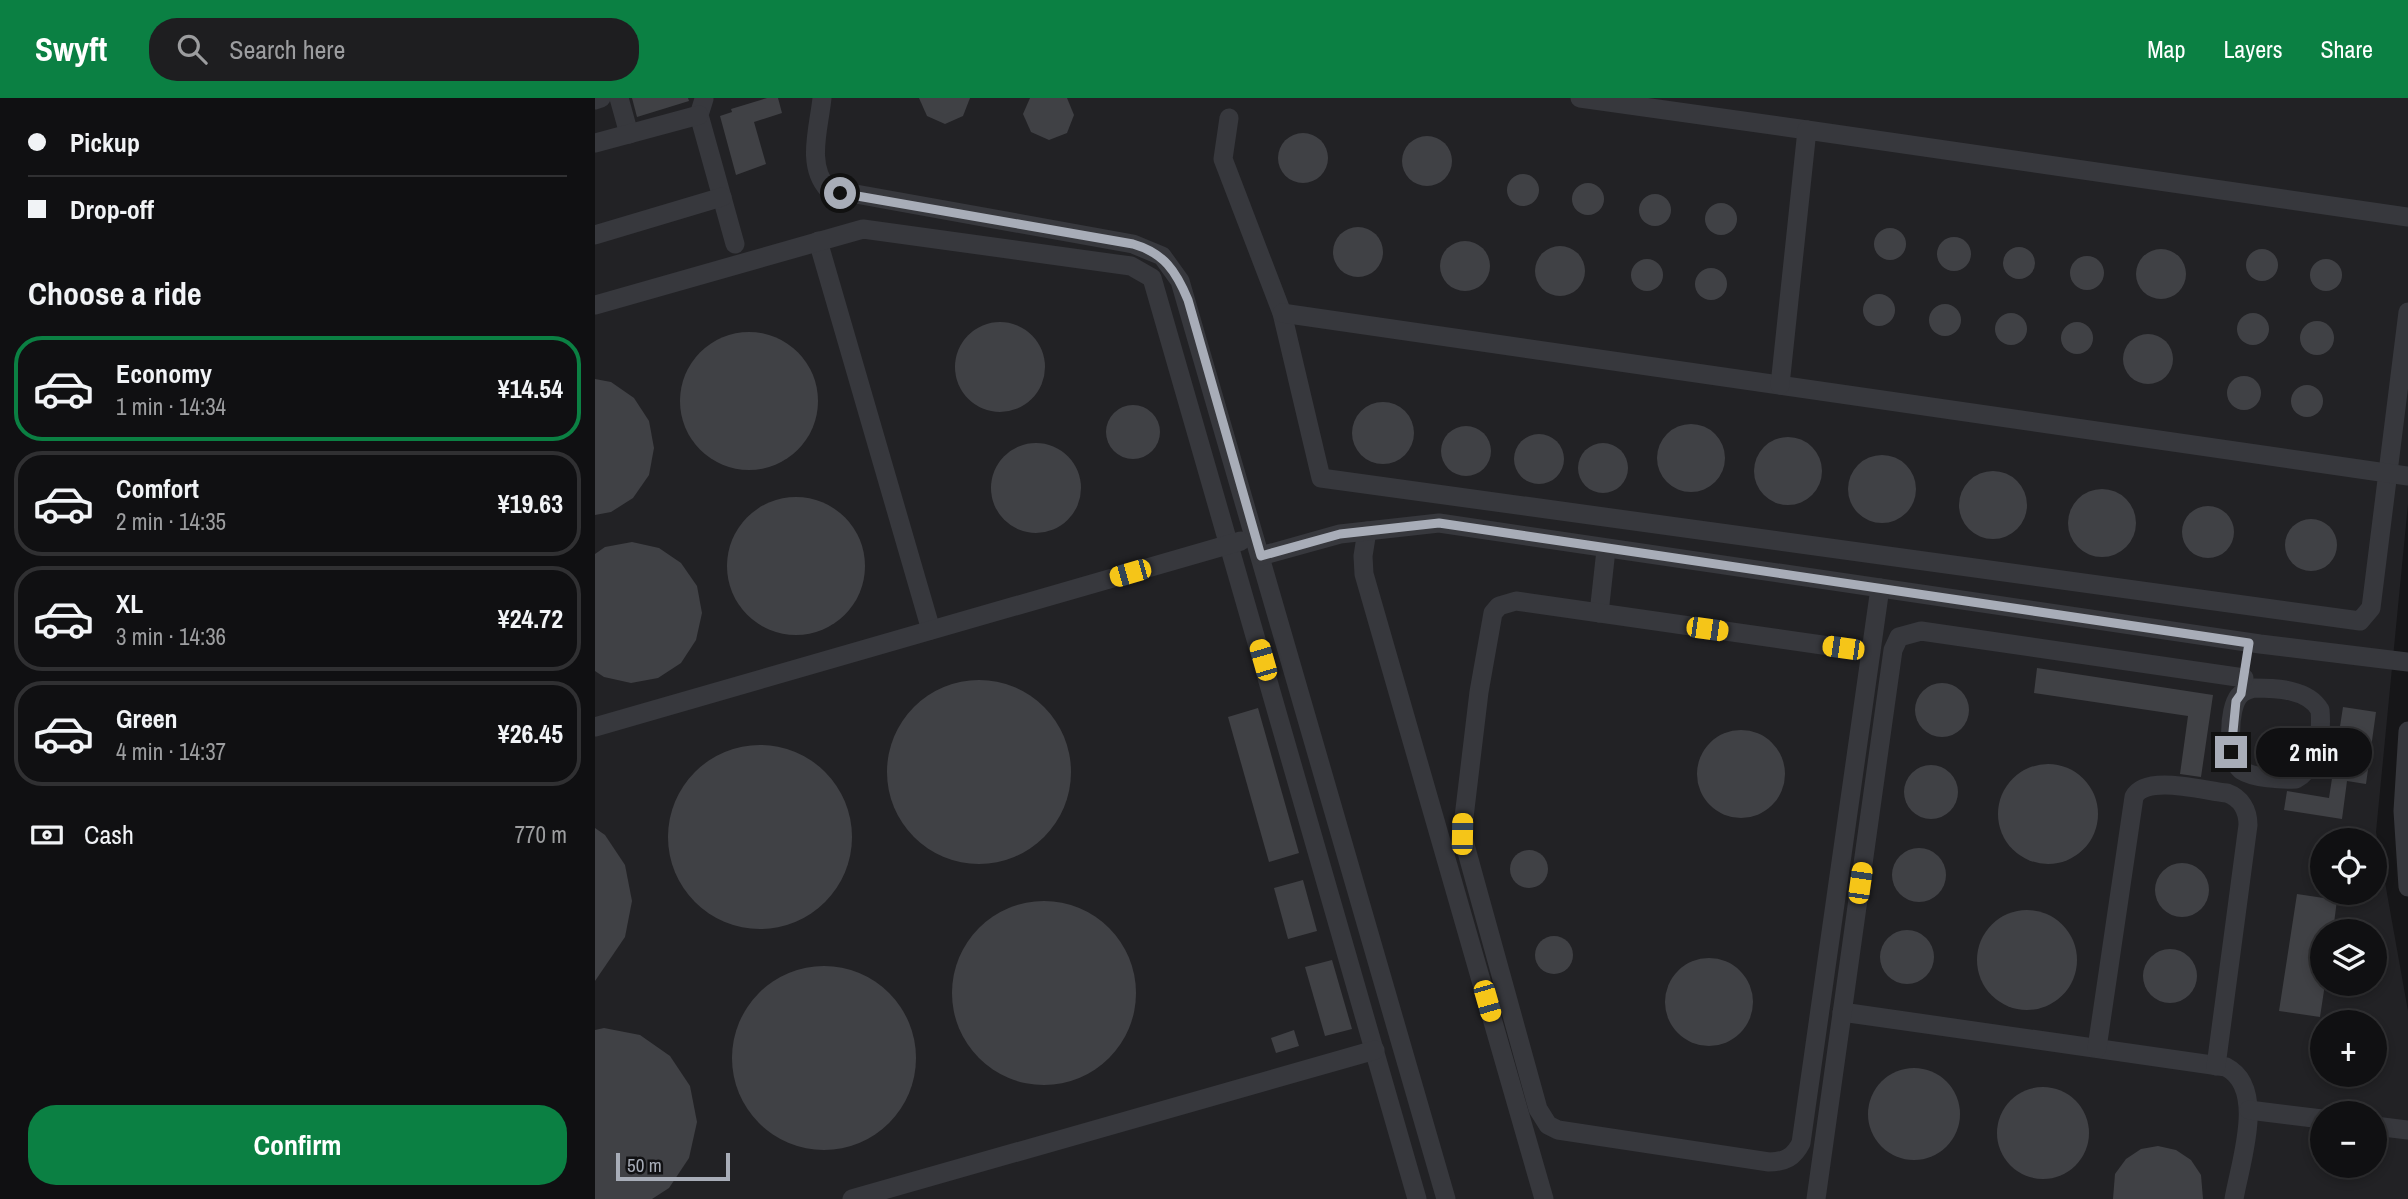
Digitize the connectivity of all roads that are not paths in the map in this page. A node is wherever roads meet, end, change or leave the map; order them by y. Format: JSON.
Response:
{"nodes":[{"id":1,"x":601,"y":98,"type":"edge"},
{"id":2,"x":619,"y":98,"type":"edge"},
{"id":3,"x":823,"y":98,"type":"edge"},
{"id":4,"x":1580,"y":98,"type":"edge"},
{"id":5,"x":595,"y":100,"type":"edge"},
{"id":6,"x":701,"y":107,"type":"edge"},
{"id":7,"x":1229,"y":118,"type":"dead end"},
{"id":8,"x":1807,"y":130,"type":"junction"},
{"id":9,"x":629,"y":134,"type":"junction"},
{"id":10,"x":595,"y":143,"type":"edge"},
{"id":11,"x":722,"y":197,"type":"junction"},
{"id":12,"x":2408,"y":217,"type":"edge"},
{"id":13,"x":595,"y":235,"type":"edge"},
{"id":14,"x":818,"y":241,"type":"junction"},
{"id":15,"x":735,"y":244,"type":"dead end"},
{"id":16,"x":595,"y":305,"type":"edge"},
{"id":17,"x":2408,"y":312,"type":"edge"},
{"id":18,"x":1282,"y":313,"type":"junction"},
{"id":19,"x":1780,"y":385,"type":"junction"},
{"id":20,"x":2399,"y":475,"type":"edge"},
{"id":21,"x":1367,"y":531,"type":"junction"},
{"id":22,"x":1255,"y":537,"type":"junction"},
{"id":23,"x":1229,"y":544,"type":"junction"},
{"id":24,"x":1607,"y":550,"type":"junction"},
{"id":25,"x":1261,"y":556,"type":"junction"},
{"id":26,"x":1880,"y":588,"type":"junction"},
{"id":27,"x":1599,"y":613,"type":"junction"},
{"id":28,"x":931,"y":630,"type":"junction"},
{"id":29,"x":2249,"y":643,"type":"junction"},
{"id":30,"x":1871,"y":652,"type":"junction"},
{"id":31,"x":2408,"y":662,"type":"edge"},
{"id":32,"x":2243,"y":686,"type":"junction"},
{"id":33,"x":595,"y":727,"type":"edge"},
{"id":34,"x":2408,"y":731,"type":"edge"},
{"id":35,"x":2233,"y":758,"type":"junction"},
{"id":36,"x":2222,"y":793,"type":"junction"},
{"id":37,"x":2408,"y":887,"type":"edge"},
{"id":38,"x":1842,"y":1012,"type":"junction"},
{"id":39,"x":2097,"y":1048,"type":"junction"},
{"id":40,"x":1375,"y":1050,"type":"junction"},
{"id":41,"x":2215,"y":1066,"type":"junction"},
{"id":42,"x":2249,"y":1110,"type":"junction"},
{"id":43,"x":2310,"y":1118,"type":"edge"},
{"id":44,"x":2387,"y":1127,"type":"edge"},
{"id":45,"x":2408,"y":1130,"type":"edge"},
{"id":46,"x":852,"y":1199,"type":"edge"},
{"id":47,"x":1417,"y":1199,"type":"edge"},
{"id":48,"x":1446,"y":1199,"type":"edge"},
{"id":49,"x":1544,"y":1199,"type":"edge"},
{"id":50,"x":1816,"y":1199,"type":"edge"},
{"id":51,"x":2234,"y":1199,"type":"edge"}],
"edges":[{"from":1,"to":5,"type":"lane"},
{"from":2,"to":9,"type":"lane"},
{"from":3,"to":22,"type":"lane"},
{"from":4,"to":8,"type":"lane"},
{"from":6,"to":9,"type":"lane"},
{"from":6,"to":11,"type":"lane"},
{"from":7,"to":18,"type":"lane"},
{"from":8,"to":12,"type":"lane"},
{"from":8,"to":19,"type":"lane"},
{"from":9,"to":10,"type":"lane"},
{"from":11,"to":13,"type":"lane"},
{"from":11,"to":15,"type":"lane"},
{"from":14,"to":16,"type":"lane"},
{"from":14,"to":23,"type":"lane"},
{"from":14,"to":28,"type":"lane"},
{"from":17,"to":20,"type":"lane"},
{"from":18,"to":19,"type":"lane"},
{"from":18,"to":20,"type":"lane"},
{"from":19,"to":20,"type":"lane"},
{"from":21,"to":24,"type":"lane"},
{"from":21,"to":25,"type":"lane"},
{"from":21,"to":49,"type":"lane"},
{"from":22,"to":23,"type":"lane"},
{"from":22,"to":25,"type":"lane"},
{"from":23,"to":28,"type":"lane"},
{"from":23,"to":40,"type":"lane"},
{"from":24,"to":26,"type":"lane"},
{"from":24,"to":27,"type":"lane"},
{"from":25,"to":48,"type":"lane"},
{"from":26,"to":29,"type":"lane"},
{"from":26,"to":30,"type":"lane"},
{"from":27,"to":30,"type":"lane"},
{"from":27,"to":30,"type":"lane"},
{"from":28,"to":33,"type":"lane"},
{"from":29,"to":31,"type":"lane"},
{"from":29,"to":32,"type":"lane"},
{"from":32,"to":35,"type":"lane"},
{"from":32,"to":35,"type":"lane"},
{"from":32,"to":38,"type":"lane"},
{"from":34,"to":37,"type":"lane"},
{"from":35,"to":36,"type":"lane"},
{"from":36,"to":39,"type":"lane"},
{"from":36,"to":41,"type":"lane"},
{"from":38,"to":39,"type":"lane"},
{"from":38,"to":50,"type":"lane"},
{"from":39,"to":41,"type":"lane"},
{"from":40,"to":46,"type":"lane"},
{"from":40,"to":47,"type":"lane"},
{"from":41,"to":42,"type":"lane"},
{"from":42,"to":43,"type":"lane"},
{"from":42,"to":51,"type":"lane"},
{"from":44,"to":45,"type":"lane"}]}
